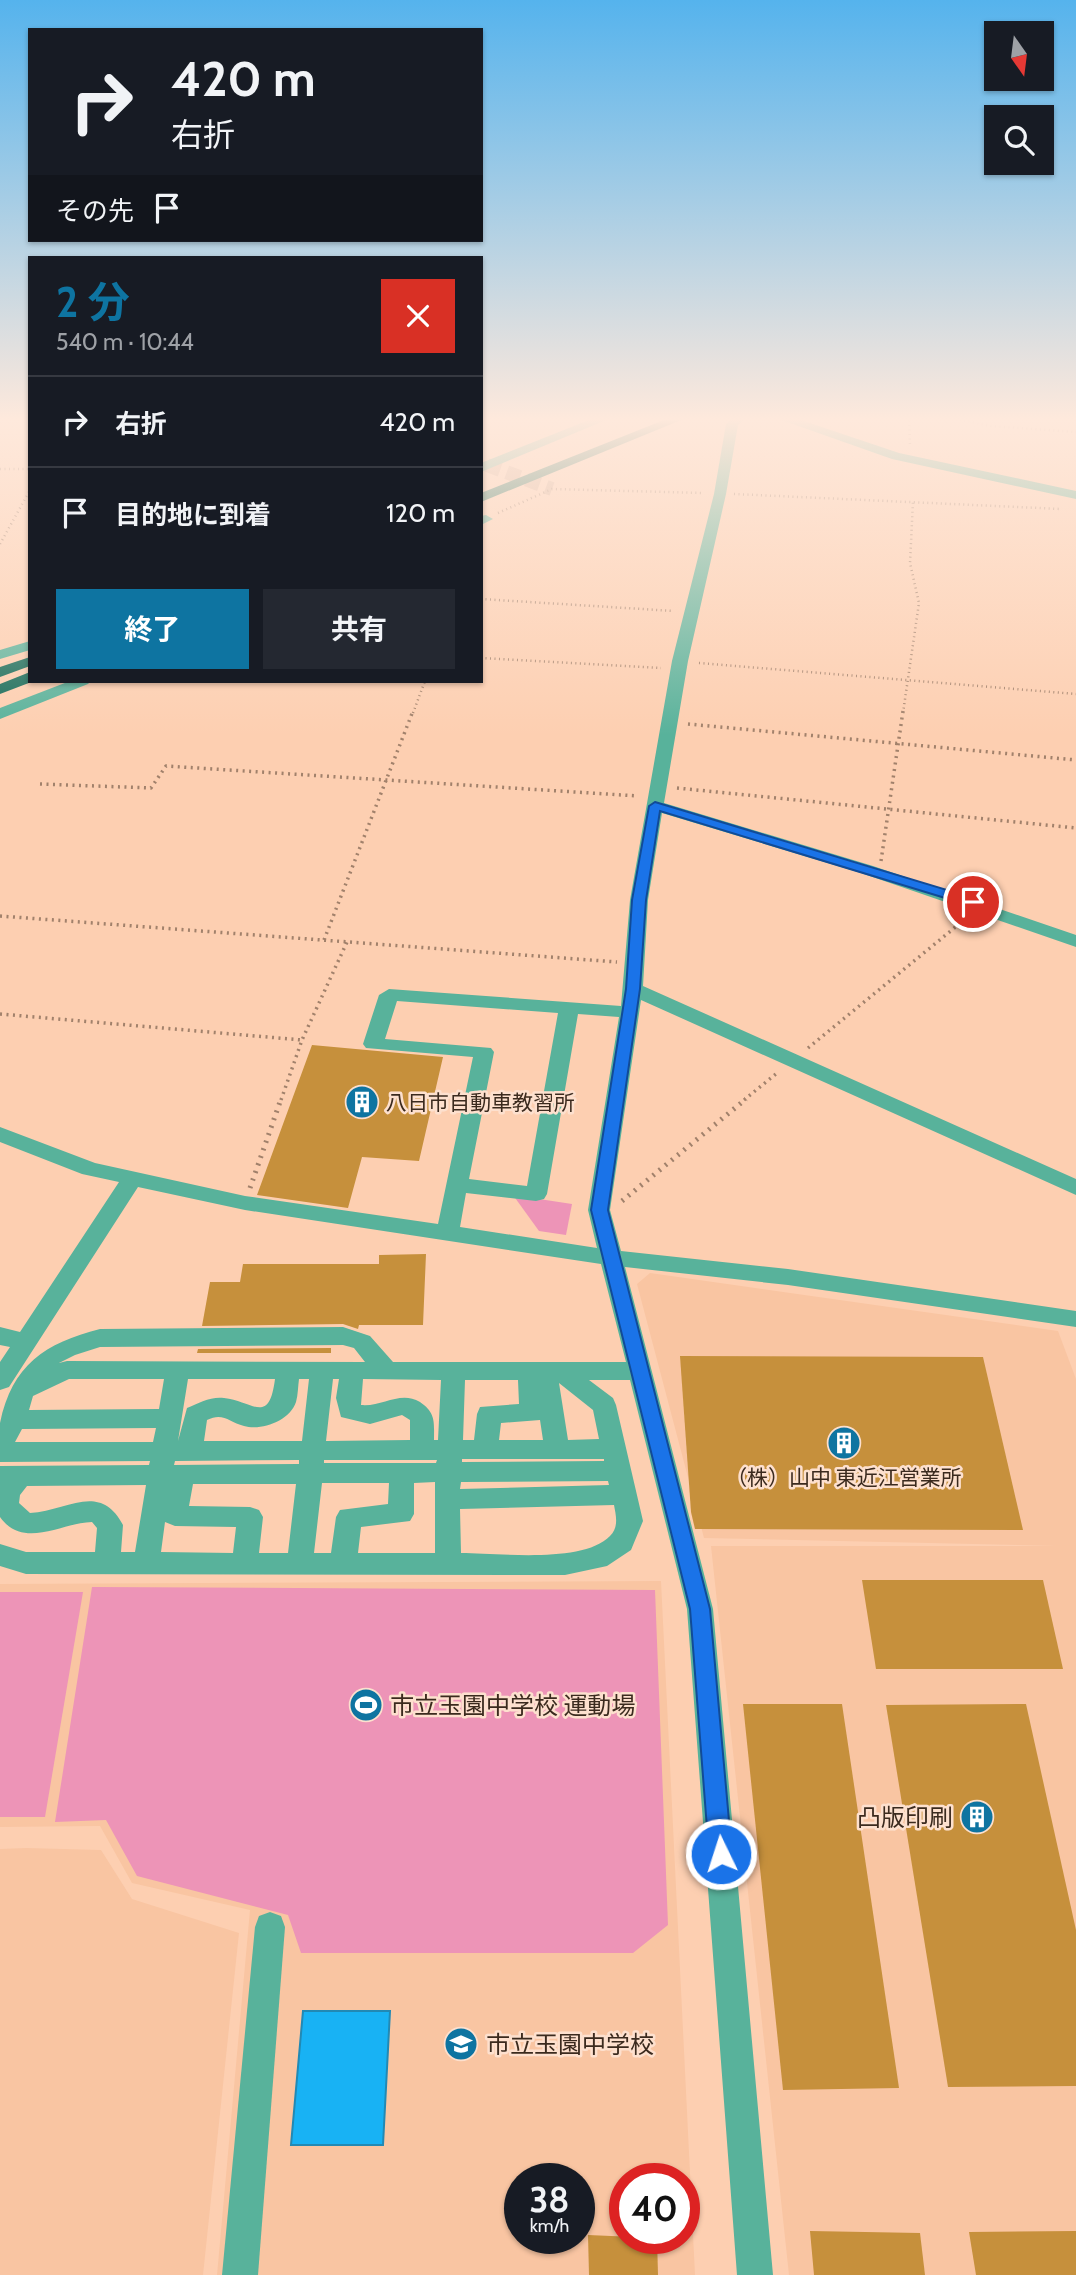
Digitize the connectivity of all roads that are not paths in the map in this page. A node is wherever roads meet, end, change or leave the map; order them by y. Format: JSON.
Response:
{"nodes":[{"id":1,"x":713,"y":522,"type":"edge"},
{"id":2,"x":28,"y":646,"type":"edge"},
{"id":3,"x":0,"y":655,"type":"edge"},
{"id":4,"x":28,"y":662,"type":"edge"},
{"id":5,"x":0,"y":672,"type":"edge"},
{"id":6,"x":28,"y":678,"type":"edge"},
{"id":7,"x":78,"y":683,"type":"edge"},
{"id":8,"x":0,"y":688,"type":"edge"},
{"id":9,"x":0,"y":714,"type":"edge"},
{"id":10,"x":657,"y":796,"type":"junction"},
{"id":11,"x":1076,"y":941,"type":"edge"},
{"id":12,"x":633,"y":989,"type":"junction"},
{"id":13,"x":569,"y":1007,"type":"junction"},
{"id":14,"x":629,"y":1012,"type":"junction"},
{"id":15,"x":0,"y":1134,"type":"edge"},
{"id":16,"x":132,"y":1179,"type":"junction"},
{"id":17,"x":456,"y":1185,"type":"junction"},
{"id":18,"x":1076,"y":1188,"type":"edge"},
{"id":19,"x":448,"y":1231,"type":"junction"},
{"id":20,"x":613,"y":1258,"type":"junction"},
{"id":21,"x":1076,"y":1319,"type":"edge"},
{"id":22,"x":0,"y":1336,"type":"edge"},
{"id":23,"x":26,"y":1342,"type":"junction"},
{"id":24,"x":386,"y":1369,"type":"junction"},
{"id":25,"x":288,"y":1370,"type":"junction"},
{"id":26,"x":322,"y":1370,"type":"junction"},
{"id":27,"x":454,"y":1370,"type":"junction"},
{"id":28,"x":537,"y":1370,"type":"junction"},
{"id":29,"x":177,"y":1371,"type":"junction"},
{"id":30,"x":352,"y":1371,"type":"junction"},
{"id":31,"x":641,"y":1371,"type":"junction"},
{"id":32,"x":0,"y":1381,"type":"edge"},
{"id":33,"x":22,"y":1391,"type":"junction"},
{"id":34,"x":169,"y":1418,"type":"junction"},
{"id":35,"x":15,"y":1420,"type":"junction"},
{"id":36,"x":0,"y":1447,"type":"edge"},
{"id":37,"x":557,"y":1448,"type":"junction"},
{"id":38,"x":486,"y":1449,"type":"junction"},
{"id":39,"x":422,"y":1450,"type":"junction"},
{"id":40,"x":0,"y":1452,"type":"edge"},
{"id":41,"x":174,"y":1461,"type":"junction"},
{"id":42,"x":312,"y":1462,"type":"junction"},
{"id":43,"x":620,"y":1472,"type":"junction"},
{"id":44,"x":402,"y":1474,"type":"junction"},
{"id":45,"x":448,"y":1474,"type":"junction"},
{"id":46,"x":11,"y":1476,"type":"edge"},
{"id":47,"x":0,"y":1555,"type":"edge"},
{"id":48,"x":107,"y":1562,"type":"junction"},
{"id":49,"x":146,"y":1563,"type":"junction"},
{"id":50,"x":448,"y":1563,"type":"junction"},
{"id":51,"x":300,"y":1564,"type":"junction"},
{"id":52,"x":343,"y":1564,"type":"junction"},
{"id":53,"x":246,"y":1565,"type":"junction"},
{"id":54,"x":270,"y":1927,"type":"dead end"},
{"id":55,"x":240,"y":2275,"type":"edge"},
{"id":56,"x":755,"y":2275,"type":"edge"}],
"edges":[{"from":1,"to":10,"type":"street"},
{"from":2,"to":3,"type":"street"},
{"from":4,"to":5,"type":"highway"},
{"from":6,"to":8,"type":"highway"},
{"from":7,"to":9,"type":"street"},
{"from":10,"to":11,"type":"street"},
{"from":10,"to":12,"type":"street"},
{"from":12,"to":14,"type":"street"},
{"from":12,"to":18,"type":"street"},
{"from":13,"to":14,"type":"street"},
{"from":13,"to":17,"type":"street"},
{"from":13,"to":17,"type":"street"},
{"from":14,"to":20,"type":"street"},
{"from":15,"to":16,"type":"street"},
{"from":16,"to":19,"type":"street"},
{"from":16,"to":23,"type":"street"},
{"from":17,"to":19,"type":"street"},
{"from":19,"to":20,"type":"street"},
{"from":20,"to":21,"type":"street"},
{"from":20,"to":31,"type":"street"},
{"from":22,"to":23,"type":"street"},
{"from":23,"to":32,"type":"street"},
{"from":24,"to":27,"type":"street"},
{"from":24,"to":30,"type":"street"},
{"from":24,"to":33,"type":"street"},
{"from":25,"to":26,"type":"street"},
{"from":25,"to":29,"type":"street"},
{"from":25,"to":41,"type":"street"},
{"from":26,"to":30,"type":"street"},
{"from":26,"to":42,"type":"street"},
{"from":27,"to":28,"type":"street"},
{"from":27,"to":45,"type":"street"},
{"from":28,"to":31,"type":"street"},
{"from":28,"to":37,"type":"street"},
{"from":28,"to":38,"type":"street"},
{"from":28,"to":43,"type":"street"},
{"from":29,"to":33,"type":"street"},
{"from":29,"to":34,"type":"street"},
{"from":30,"to":39,"type":"street"},
{"from":31,"to":56,"type":"street"},
{"from":33,"to":35,"type":"street"},
{"from":34,"to":35,"type":"street"},
{"from":34,"to":41,"type":"street"},
{"from":35,"to":36,"type":"street"},
{"from":37,"to":38,"type":"street"},
{"from":37,"to":43,"type":"street"},
{"from":38,"to":45,"type":"street"},
{"from":39,"to":42,"type":"street"},
{"from":39,"to":45,"type":"street"},
{"from":40,"to":41,"type":"street"},
{"from":41,"to":42,"type":"street"},
{"from":41,"to":46,"type":"street"},
{"from":41,"to":49,"type":"street"},
{"from":41,"to":53,"type":"street"},
{"from":42,"to":44,"type":"street"},
{"from":42,"to":51,"type":"street"},
{"from":43,"to":45,"type":"street"},
{"from":43,"to":50,"type":"street"},
{"from":44,"to":45,"type":"street"},
{"from":44,"to":52,"type":"street"},
{"from":45,"to":50,"type":"street"},
{"from":46,"to":48,"type":"street"},
{"from":47,"to":48,"type":"street"},
{"from":48,"to":49,"type":"street"},
{"from":49,"to":53,"type":"street"},
{"from":50,"to":52,"type":"street"},
{"from":51,"to":52,"type":"street"},
{"from":51,"to":53,"type":"street"},
{"from":54,"to":55,"type":"street"}]}
